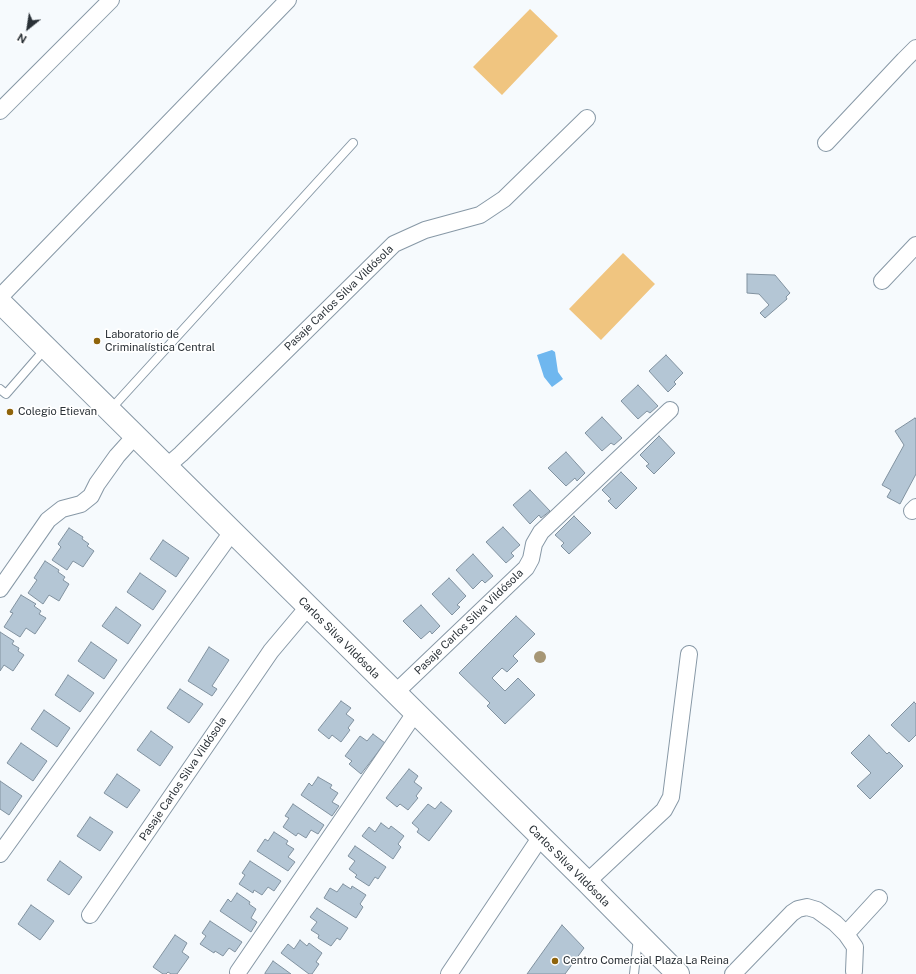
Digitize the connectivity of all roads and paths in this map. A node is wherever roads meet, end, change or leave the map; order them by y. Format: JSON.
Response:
{"nodes":[{"id":1,"x":111,"y":0,"type":"edge"},
{"id":2,"x":288,"y":0,"type":"edge"},
{"id":3,"x":916,"y":48,"type":"edge"},
{"id":4,"x":0,"y":110,"type":"edge"},
{"id":5,"x":587,"y":118,"type":"dead end"},
{"id":6,"x":353,"y":143,"type":"dead end"},
{"id":7,"x":826,"y":143,"type":"dead end"},
{"id":8,"x":916,"y":245,"type":"edge"},
{"id":9,"x":882,"y":281,"type":"dead end"},
{"id":10,"x":0,"y":297,"type":"edge"},
{"id":11,"x":0,"y":302,"type":"edge"},
{"id":12,"x":46,"y":348,"type":"junction"},
{"id":13,"x":0,"y":389,"type":"edge"},
{"id":14,"x":670,"y":410,"type":"dead end"},
{"id":15,"x":110,"y":411,"type":"junction"},
{"id":16,"x":135,"y":436,"type":"junction"},
{"id":17,"x":166,"y":467,"type":"junction"},
{"id":18,"x":232,"y":532,"type":"junction"},
{"id":19,"x":0,"y":589,"type":"edge"},
{"id":20,"x":308,"y":607,"type":"junction"},
{"id":21,"x":689,"y":654,"type":"dead end"},
{"id":22,"x":395,"y":693,"type":"junction"},
{"id":23,"x":415,"y":713,"type":"junction"},
{"id":24,"x":540,"y":838,"type":"junction"},
{"id":25,"x":0,"y":854,"type":"edge"},
{"id":26,"x":587,"y":882,"type":"junction"},
{"id":27,"x":879,"y":898,"type":"dead end"},
{"id":28,"x":90,"y":915,"type":"dead end"},
{"id":29,"x":846,"y":934,"type":"junction"},
{"id":30,"x":639,"y":935,"type":"junction"},
{"id":31,"x":854,"y":971,"type":"dead end"},
{"id":32,"x":238,"y":972,"type":"dead end"},
{"id":33,"x":449,"y":974,"type":"edge"},
{"id":34,"x":634,"y":974,"type":"edge"},
{"id":35,"x":678,"y":974,"type":"edge"},
{"id":36,"x":733,"y":974,"type":"edge"}],
"edges":[{"from":1,"to":4,"type":"street"},
{"from":2,"to":10,"type":"street"},
{"from":3,"to":7,"type":"street"},
{"from":5,"to":17,"type":"street","name":"Pasaje Carlos Silva Vildósola"},
{"from":6,"to":15,"type":"lane"},
{"from":8,"to":9,"type":"street"},
{"from":11,"to":12,"type":"street","name":"Carlos Silva Vildósola"},
{"from":12,"to":13,"type":"lane"},
{"from":12,"to":15,"type":"street","name":"Carlos Silva Vildósola"},
{"from":14,"to":22,"type":"street","name":"Pasaje Carlos Silva Vildósola"},
{"from":15,"to":16,"type":"street","name":"Carlos Silva Vildósola"},
{"from":16,"to":17,"type":"street","name":"Carlos Silva Vildósola"},
{"from":16,"to":19,"type":"street"},
{"from":17,"to":18,"type":"street","name":"Carlos Silva Vildósola"},
{"from":18,"to":20,"type":"street","name":"Carlos Silva Vildósola"},
{"from":18,"to":25,"type":"street"},
{"from":20,"to":22,"type":"street","name":"Carlos Silva Vildósola"},
{"from":20,"to":28,"type":"street","name":"Pasaje Carlos Silva Vildósola"},
{"from":21,"to":26,"type":"street"},
{"from":22,"to":23,"type":"street","name":"Carlos Silva Vildósola"},
{"from":23,"to":24,"type":"street","name":"Carlos Silva Vildósola"},
{"from":23,"to":32,"type":"street"},
{"from":24,"to":26,"type":"street","name":"Carlos Silva Vildósola"},
{"from":24,"to":33,"type":"street"},
{"from":26,"to":30,"type":"street","name":"Carlos Silva Vildósola"},
{"from":27,"to":29,"type":"street"},
{"from":29,"to":31,"type":"street"},
{"from":29,"to":36,"type":"street"},
{"from":30,"to":34,"type":"lane"},
{"from":30,"to":35,"type":"street","name":"Carlos Silva Vildósola"}]}
